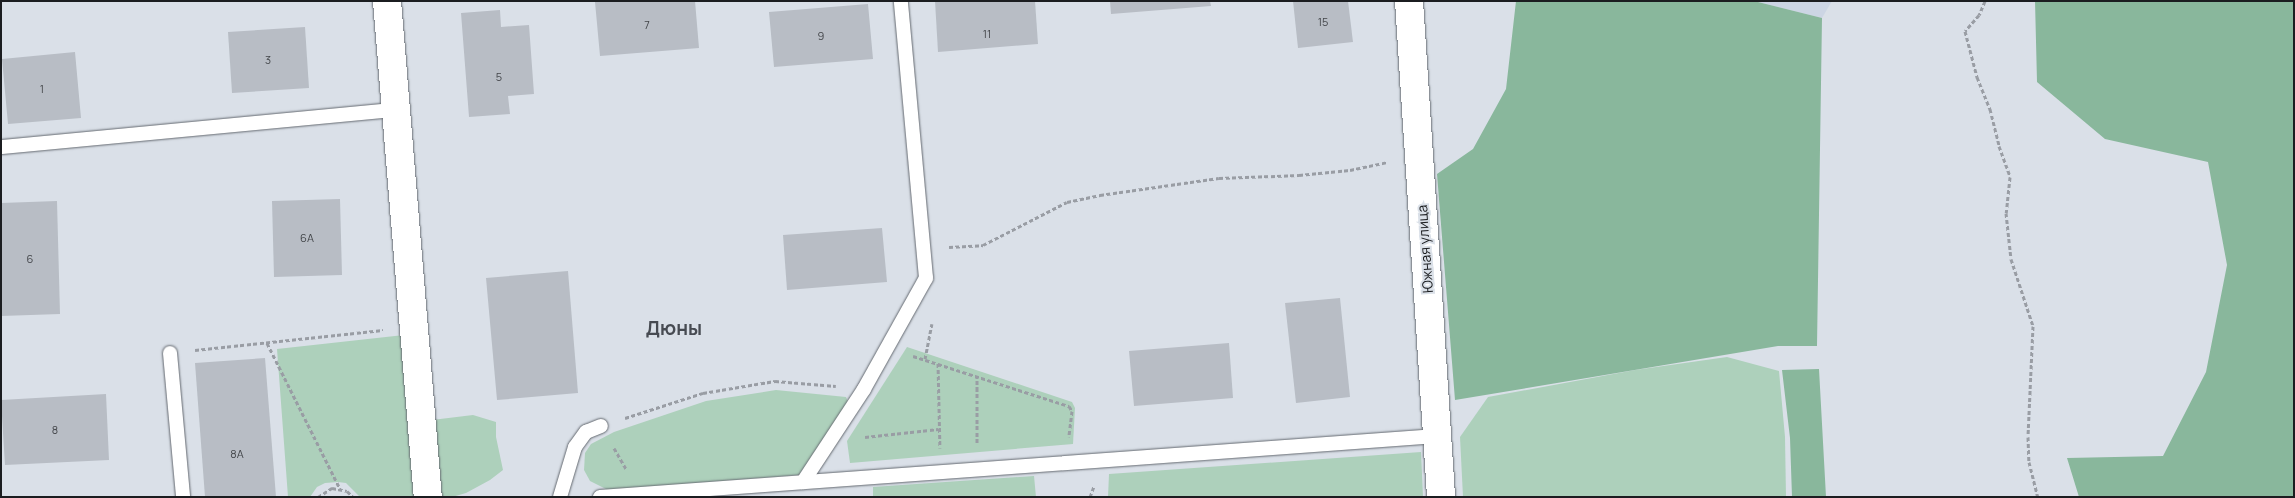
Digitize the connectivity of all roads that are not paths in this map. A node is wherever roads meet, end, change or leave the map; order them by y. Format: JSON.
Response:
{"nodes":[{"id":1,"x":388,"y":1,"type":"edge"},
{"id":2,"x":901,"y":1,"type":"edge"},
{"id":3,"x":1409,"y":1,"type":"edge"},
{"id":4,"x":396,"y":110,"type":"junction"},
{"id":5,"x":1,"y":147,"type":"edge"},
{"id":6,"x":170,"y":352,"type":"road end"},
{"id":7,"x":601,"y":426,"type":"road end"},
{"id":8,"x":1437,"y":436,"type":"junction"},
{"id":9,"x":803,"y":482,"type":"junction"},
{"id":10,"x":183,"y":497,"type":"edge"},
{"id":11,"x":428,"y":497,"type":"edge"},
{"id":12,"x":560,"y":497,"type":"edge"},
{"id":13,"x":600,"y":497,"type":"edge"},
{"id":14,"x":1441,"y":497,"type":"edge"}],
"edges":[{"from":1,"to":4,"type":"street"},
{"from":2,"to":9,"type":"lane"},
{"from":3,"to":8,"type":"street","name":"Южная улица"},
{"from":4,"to":5,"type":"lane"},
{"from":4,"to":11,"type":"street"},
{"from":6,"to":10,"type":"lane"},
{"from":7,"to":12,"type":"lane"},
{"from":8,"to":9,"type":"lane"},
{"from":8,"to":14,"type":"street","name":"Южная улица"},
{"from":9,"to":13,"type":"lane"}]}
